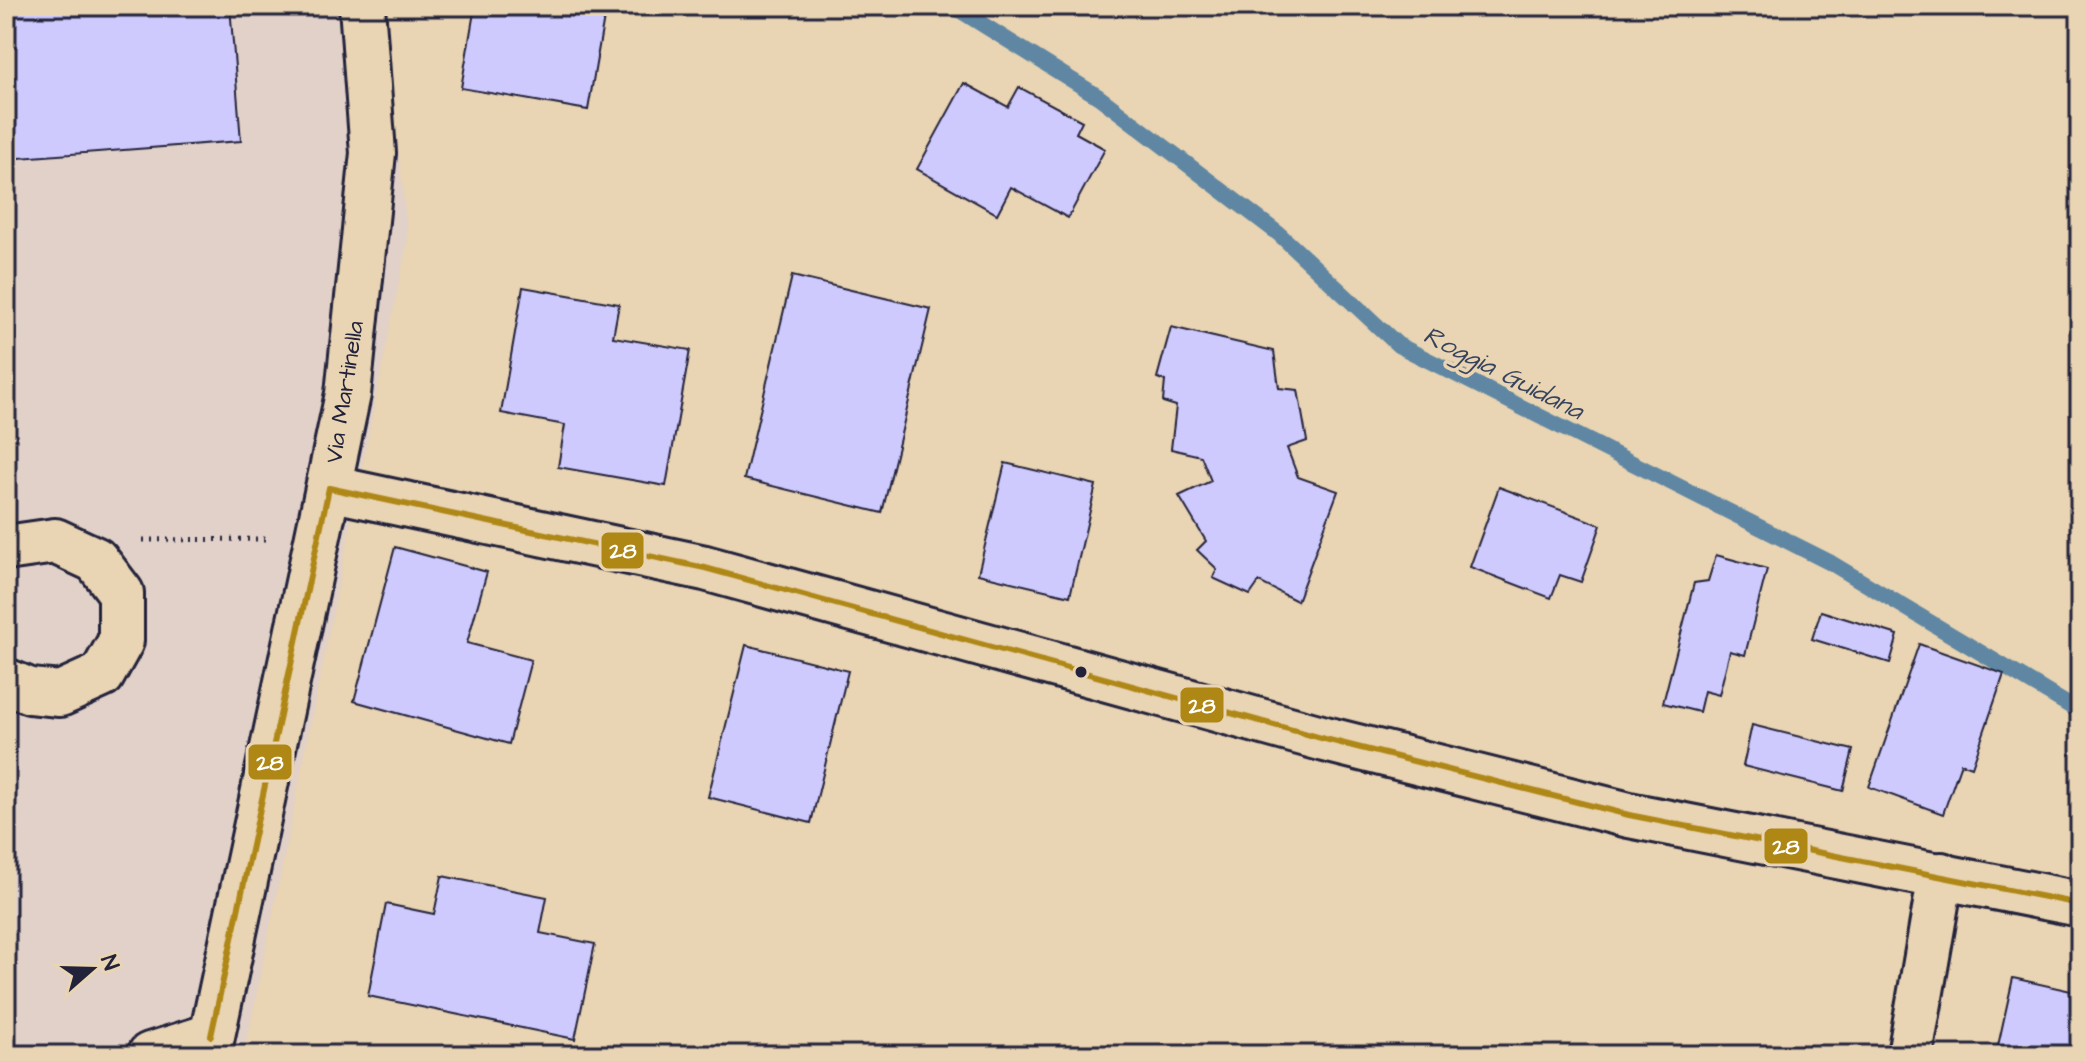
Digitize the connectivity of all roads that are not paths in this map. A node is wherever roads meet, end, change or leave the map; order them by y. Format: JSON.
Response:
{"nodes":[{"id":1,"x":362,"y":6,"type":"edge"},
{"id":2,"x":329,"y":488,"type":"junction"},
{"id":3,"x":6,"y":548,"type":"edge"},
{"id":4,"x":6,"y":681,"type":"edge"},
{"id":5,"x":1941,"y":875,"type":"junction"},
{"id":6,"x":2080,"y":904,"type":"edge"},
{"id":7,"x":210,"y":1046,"type":"edge"},
{"id":8,"x":150,"y":1055,"type":"edge"},
{"id":9,"x":1910,"y":1055,"type":"edge"}],
"edges":[{"from":1,"to":2,"type":"street","name":"Via Martinella"},
{"from":2,"to":5,"type":"street"},
{"from":2,"to":7,"type":"street","name":"Via Martinella"},
{"from":3,"to":4,"type":"street"},
{"from":5,"to":6,"type":"street"},
{"from":5,"to":9,"type":"street"},
{"from":7,"to":8,"type":"street"}]}
